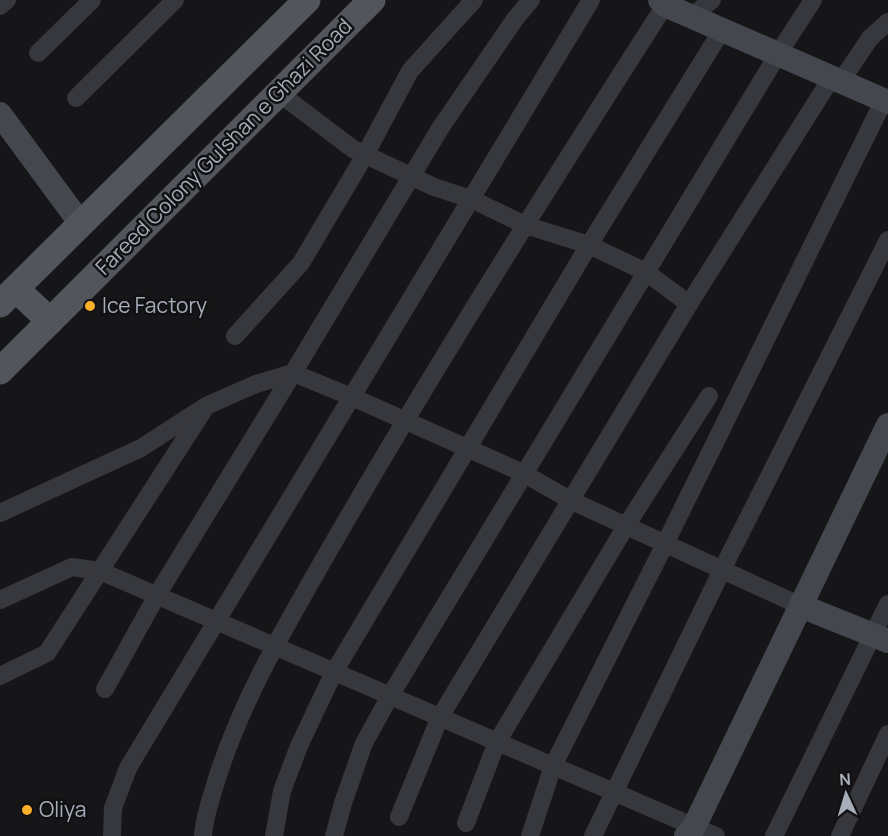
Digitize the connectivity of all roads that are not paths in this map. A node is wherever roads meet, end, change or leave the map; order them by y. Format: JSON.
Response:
{"nodes":[{"id":1,"x":6,"y":0,"type":"edge"},
{"id":2,"x":92,"y":0,"type":"edge"},
{"id":3,"x":175,"y":0,"type":"edge"},
{"id":4,"x":307,"y":0,"type":"edge"},
{"id":5,"x":372,"y":0,"type":"edge"},
{"id":6,"x":474,"y":0,"type":"edge"},
{"id":7,"x":531,"y":0,"type":"edge"},
{"id":8,"x":591,"y":0,"type":"edge"},
{"id":9,"x":712,"y":0,"type":"edge"},
{"id":10,"x":813,"y":0,"type":"edge"},
{"id":11,"x":662,"y":2,"type":"edge"},
{"id":12,"x":0,"y":6,"type":"edge"},
{"id":13,"x":692,"y":16,"type":"junction"},
{"id":14,"x":888,"y":22,"type":"edge"},
{"id":15,"x":722,"y":30,"type":"junction"},
{"id":16,"x":38,"y":53,"type":"dead end"},
{"id":17,"x":778,"y":54,"type":"junction"},
{"id":18,"x":837,"y":79,"type":"junction"},
{"id":19,"x":279,"y":93,"type":"junction"},
{"id":20,"x":76,"y":98,"type":"dead end"},
{"id":21,"x":886,"y":101,"type":"edge"},
{"id":22,"x":0,"y":114,"type":"edge"},
{"id":23,"x":365,"y":155,"type":"junction"},
{"id":24,"x":411,"y":176,"type":"junction"},
{"id":25,"x":471,"y":199,"type":"junction"},
{"id":26,"x":81,"y":224,"type":"junction"},
{"id":27,"x":525,"y":225,"type":"junction"},
{"id":28,"x":888,"y":240,"type":"edge"},
{"id":29,"x":589,"y":244,"type":"junction"},
{"id":30,"x":646,"y":272,"type":"junction"},
{"id":31,"x":8,"y":297,"type":"edge"},
{"id":32,"x":689,"y":304,"type":"junction"},
{"id":33,"x":50,"y":321,"type":"junction"},
{"id":34,"x":235,"y":336,"type":"dead end"},
{"id":35,"x":0,"y":371,"type":"edge"},
{"id":36,"x":293,"y":373,"type":"junction"},
{"id":37,"x":709,"y":396,"type":"dead end"},
{"id":38,"x":352,"y":397,"type":"junction"},
{"id":39,"x":206,"y":406,"type":"junction"},
{"id":40,"x":404,"y":421,"type":"junction"},
{"id":41,"x":888,"y":425,"type":"edge"},
{"id":42,"x":467,"y":448,"type":"junction"},
{"id":43,"x":523,"y":473,"type":"junction"},
{"id":44,"x":570,"y":500,"type":"junction"},
{"id":45,"x":0,"y":513,"type":"edge"},
{"id":46,"x":626,"y":526,"type":"junction"},
{"id":47,"x":665,"y":544,"type":"junction"},
{"id":48,"x":722,"y":570,"type":"junction"},
{"id":49,"x":100,"y":571,"type":"junction"},
{"id":50,"x":157,"y":595,"type":"junction"},
{"id":51,"x":0,"y":600,"type":"edge"},
{"id":52,"x":888,"y":604,"type":"edge"},
{"id":53,"x":801,"y":606,"type":"junction"},
{"id":54,"x":216,"y":621,"type":"junction"},
{"id":55,"x":881,"y":638,"type":"edge"},
{"id":56,"x":274,"y":646,"type":"junction"},
{"id":57,"x":334,"y":672,"type":"junction"},
{"id":58,"x":0,"y":676,"type":"edge"},
{"id":59,"x":105,"y":689,"type":"dead end"},
{"id":60,"x":390,"y":696,"type":"junction"},
{"id":61,"x":440,"y":717,"type":"junction"},
{"id":62,"x":888,"y":734,"type":"edge"},
{"id":63,"x":497,"y":742,"type":"junction"},
{"id":64,"x":553,"y":766,"type":"junction"},
{"id":65,"x":613,"y":792,"type":"junction"},
{"id":66,"x":399,"y":817,"type":"dead end"},
{"id":67,"x":466,"y":823,"type":"dead end"},
{"id":68,"x":699,"y":833,"type":"edge"},
{"id":69,"x":112,"y":836,"type":"edge"},
{"id":70,"x":203,"y":836,"type":"edge"},
{"id":71,"x":274,"y":836,"type":"edge"},
{"id":72,"x":334,"y":836,"type":"edge"},
{"id":73,"x":530,"y":836,"type":"edge"},
{"id":74,"x":593,"y":836,"type":"edge"},
{"id":75,"x":774,"y":836,"type":"edge"},
{"id":76,"x":840,"y":836,"type":"edge"}],
"edges":[{"from":1,"to":12,"type":"street"},
{"from":2,"to":16,"type":"street"},
{"from":3,"to":20,"type":"street"},
{"from":4,"to":26,"type":"main road"},
{"from":5,"to":19,"type":"main road","name":"Fareed Colony Gulshan e Ghazi Road"},
{"from":6,"to":23,"type":"street"},
{"from":7,"to":24,"type":"street"},
{"from":8,"to":25,"type":"street"},
{"from":9,"to":13,"type":"street"},
{"from":10,"to":17,"type":"street"},
{"from":11,"to":13,"type":"street"},
{"from":11,"to":27,"type":"street"},
{"from":13,"to":15,"type":"street"},
{"from":14,"to":18,"type":"street"},
{"from":15,"to":17,"type":"street"},
{"from":15,"to":29,"type":"street"},
{"from":17,"to":18,"type":"street"},
{"from":17,"to":30,"type":"street"},
{"from":18,"to":21,"type":"street"},
{"from":18,"to":32,"type":"street"},
{"from":19,"to":23,"type":"street"},
{"from":19,"to":33,"type":"main road","name":"Fareed Colony Gulshan e Ghazi Road"},
{"from":21,"to":47,"type":"street"},
{"from":22,"to":26,"type":"street"},
{"from":23,"to":24,"type":"street"},
{"from":23,"to":34,"type":"street"},
{"from":24,"to":25,"type":"street"},
{"from":24,"to":36,"type":"street"},
{"from":25,"to":27,"type":"street"},
{"from":25,"to":38,"type":"street"},
{"from":26,"to":31,"type":"main road"},
{"from":27,"to":29,"type":"street"},
{"from":27,"to":40,"type":"street"},
{"from":28,"to":48,"type":"street"},
{"from":29,"to":30,"type":"street"},
{"from":29,"to":42,"type":"street"},
{"from":30,"to":32,"type":"street"},
{"from":30,"to":43,"type":"street"},
{"from":31,"to":33,"type":"main road"},
{"from":32,"to":44,"type":"street"},
{"from":33,"to":35,"type":"main road","name":"Fareed Colony Gulshan e Ghazi Road"},
{"from":36,"to":38,"type":"street"},
{"from":36,"to":39,"type":"street"},
{"from":36,"to":50,"type":"street"},
{"from":37,"to":46,"type":"street"},
{"from":38,"to":40,"type":"street"},
{"from":38,"to":54,"type":"street"},
{"from":39,"to":45,"type":"street"},
{"from":39,"to":49,"type":"street"},
{"from":40,"to":42,"type":"street"},
{"from":40,"to":56,"type":"street"},
{"from":41,"to":53,"type":"street"},
{"from":42,"to":43,"type":"street"},
{"from":42,"to":57,"type":"street"},
{"from":43,"to":44,"type":"street"},
{"from":43,"to":60,"type":"street"},
{"from":44,"to":46,"type":"street"},
{"from":44,"to":61,"type":"street"},
{"from":46,"to":47,"type":"street"},
{"from":46,"to":63,"type":"street"},
{"from":47,"to":48,"type":"street"},
{"from":47,"to":64,"type":"street"},
{"from":48,"to":53,"type":"street"},
{"from":48,"to":65,"type":"street"},
{"from":49,"to":50,"type":"street"},
{"from":49,"to":51,"type":"street"},
{"from":49,"to":58,"type":"street"},
{"from":50,"to":54,"type":"street"},
{"from":50,"to":59,"type":"street"},
{"from":52,"to":55,"type":"street"},
{"from":53,"to":55,"type":"street"},
{"from":53,"to":68,"type":"street"},
{"from":54,"to":56,"type":"street"},
{"from":54,"to":69,"type":"street"},
{"from":55,"to":75,"type":"street"},
{"from":56,"to":57,"type":"street"},
{"from":56,"to":70,"type":"street"},
{"from":57,"to":60,"type":"street"},
{"from":57,"to":71,"type":"street"},
{"from":60,"to":61,"type":"street"},
{"from":60,"to":72,"type":"street"},
{"from":61,"to":63,"type":"street"},
{"from":61,"to":66,"type":"street"},
{"from":62,"to":76,"type":"street"},
{"from":63,"to":64,"type":"street"},
{"from":63,"to":67,"type":"street"},
{"from":64,"to":65,"type":"street"},
{"from":64,"to":73,"type":"street"},
{"from":65,"to":68,"type":"street"},
{"from":65,"to":74,"type":"street"}]}
